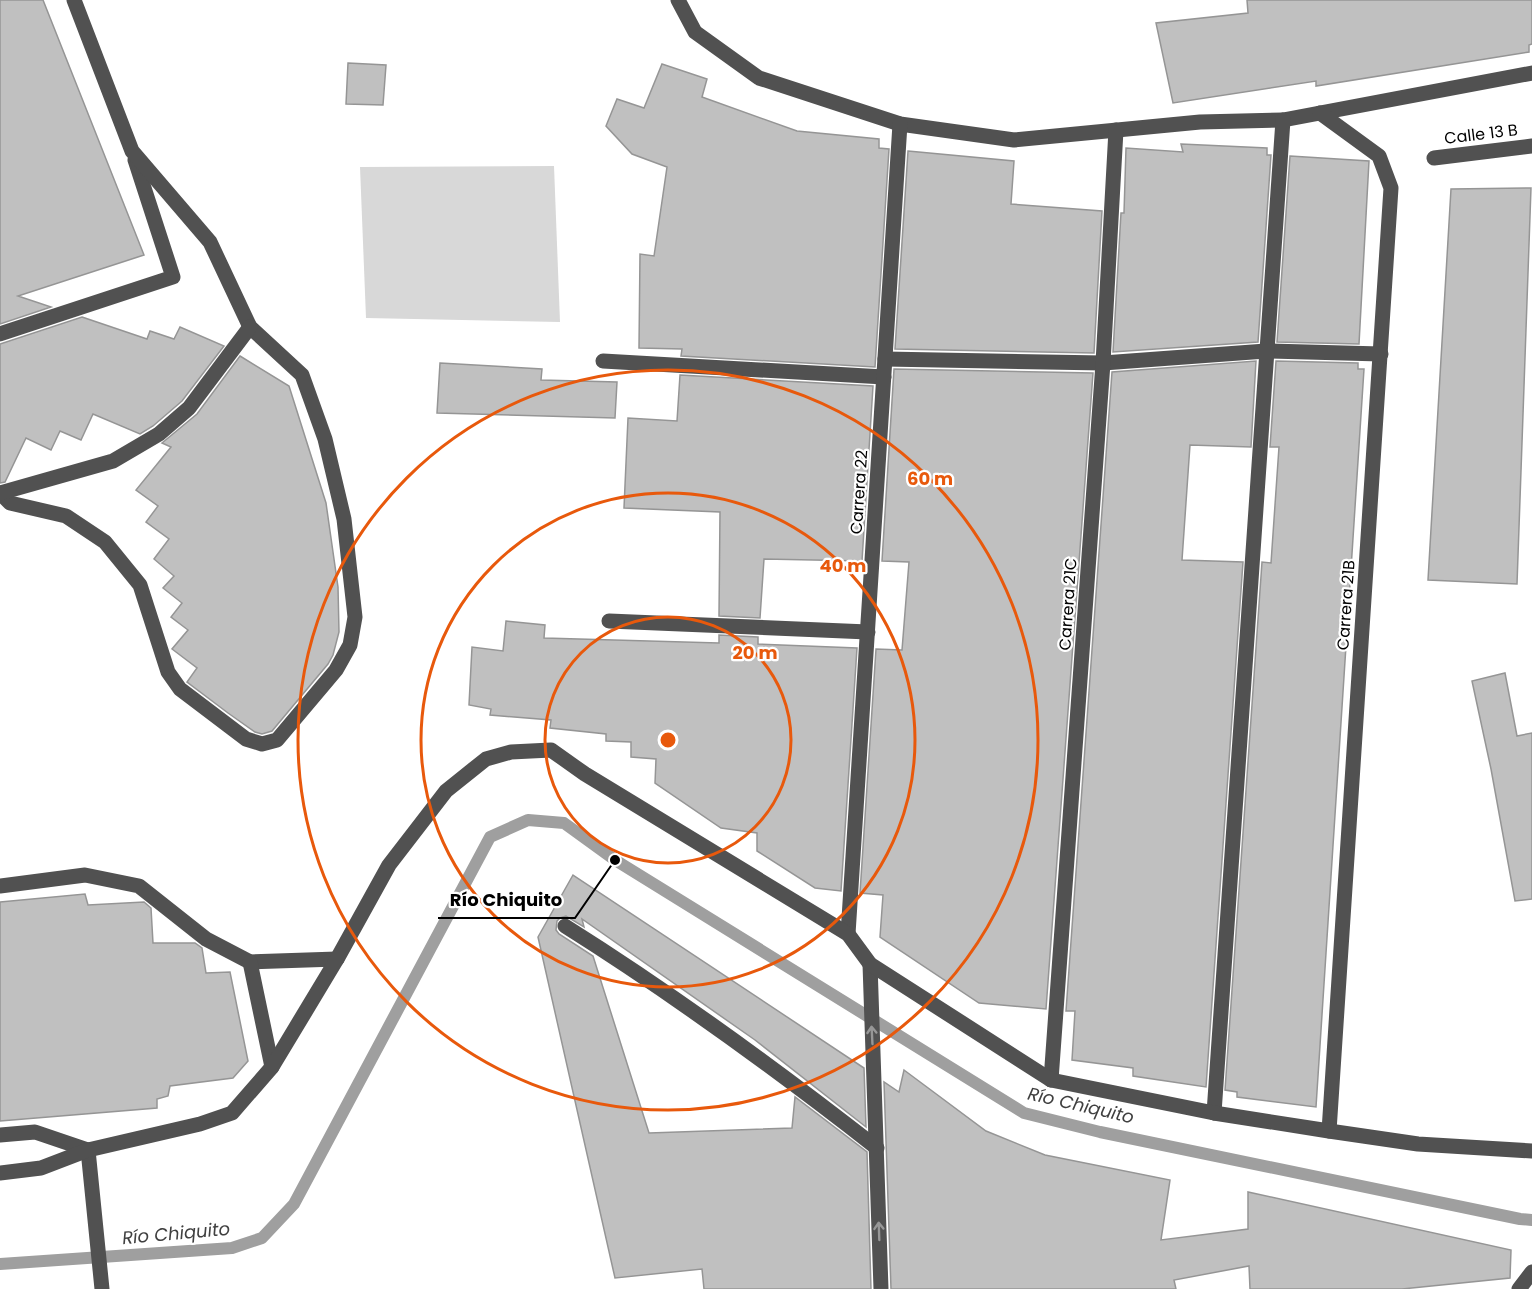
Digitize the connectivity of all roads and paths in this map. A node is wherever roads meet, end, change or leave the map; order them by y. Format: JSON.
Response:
{"nodes":[{"id":1,"x":74,"y":0,"type":"edge"},
{"id":2,"x":678,"y":0,"type":"edge"},
{"id":3,"x":1532,"y":73,"type":"edge"},
{"id":4,"x":1320,"y":113,"type":"junction"},
{"id":5,"x":1284,"y":120,"type":"junction"},
{"id":6,"x":900,"y":124,"type":"junction"},
{"id":7,"x":1116,"y":130,"type":"junction"},
{"id":8,"x":1532,"y":146,"type":"edge"},
{"id":9,"x":132,"y":151,"type":"junction"},
{"id":10,"x":1434,"y":158,"type":"dead end"},
{"id":11,"x":250,"y":327,"type":"junction"},
{"id":12,"x":0,"y":334,"type":"edge"},
{"id":13,"x":1266,"y":351,"type":"junction"},
{"id":14,"x":1381,"y":354,"type":"junction"},
{"id":15,"x":885,"y":359,"type":"junction"},
{"id":16,"x":603,"y":361,"type":"dead end"},
{"id":17,"x":1103,"y":363,"type":"junction"},
{"id":18,"x":884,"y":377,"type":"junction"},
{"id":19,"x":0,"y":493,"type":"edge"},
{"id":20,"x":609,"y":621,"type":"dead end"},
{"id":21,"x":868,"y":632,"type":"junction"},
{"id":22,"x":0,"y":886,"type":"edge"},
{"id":23,"x":565,"y":926,"type":"dead end"},
{"id":24,"x":848,"y":934,"type":"junction"},
{"id":25,"x":337,"y":959,"type":"junction"},
{"id":26,"x":250,"y":962,"type":"junction"},
{"id":27,"x":870,"y":964,"type":"junction"},
{"id":28,"x":272,"y":1067,"type":"junction"},
{"id":29,"x":1051,"y":1080,"type":"junction"},
{"id":30,"x":1214,"y":1113,"type":"junction"},
{"id":31,"x":1329,"y":1131,"type":"junction"},
{"id":32,"x":0,"y":1135,"type":"edge"},
{"id":33,"x":877,"y":1148,"type":"junction"},
{"id":34,"x":88,"y":1150,"type":"junction"},
{"id":35,"x":1532,"y":1151,"type":"edge"},
{"id":36,"x":0,"y":1173,"type":"edge"},
{"id":37,"x":1532,"y":1272,"type":"edge"},
{"id":38,"x":102,"y":1289,"type":"edge"},
{"id":39,"x":881,"y":1289,"type":"edge"},
{"id":40,"x":1519,"y":1289,"type":"edge"}],
"edges":[{"from":1,"to":9,"type":"street"},
{"from":2,"to":6,"type":"street"},
{"from":3,"to":4,"type":"street"},
{"from":4,"to":5,"type":"street"},
{"from":4,"to":14,"type":"street","name":"Carrera 21B"},
{"from":5,"to":7,"type":"street"},
{"from":5,"to":13,"type":"street"},
{"from":6,"to":7,"type":"street"},
{"from":6,"to":15,"type":"street","name":"Carrera 22"},
{"from":7,"to":17,"type":"street","name":"Carrera 21C"},
{"from":8,"to":10,"type":"street","name":"Calle 13 B"},
{"from":9,"to":11,"type":"street"},
{"from":9,"to":12,"type":"street"},
{"from":11,"to":19,"type":"street"},
{"from":11,"to":19,"type":"street"},
{"from":13,"to":14,"type":"street"},
{"from":13,"to":17,"type":"street"},
{"from":13,"to":30,"type":"street"},
{"from":14,"to":31,"type":"street","name":"Carrera 21B"},
{"from":15,"to":17,"type":"street"},
{"from":15,"to":18,"type":"street","name":"Carrera 22"},
{"from":16,"to":18,"type":"street"},
{"from":17,"to":29,"type":"street","name":"Carrera 21C"},
{"from":18,"to":21,"type":"street","name":"Carrera 22"},
{"from":20,"to":21,"type":"street"},
{"from":21,"to":24,"type":"street","name":"Carrera 22"},
{"from":22,"to":26,"type":"street"},
{"from":23,"to":33,"type":"street"},
{"from":24,"to":25,"type":"street"},
{"from":24,"to":27,"type":"street"},
{"from":25,"to":26,"type":"street"},
{"from":25,"to":28,"type":"street"},
{"from":26,"to":28,"type":"street"},
{"from":27,"to":29,"type":"street"},
{"from":33,"to":27,"type":"street","one_way":true},
{"from":28,"to":34,"type":"street"},
{"from":29,"to":30,"type":"street"},
{"from":30,"to":31,"type":"street"},
{"from":31,"to":35,"type":"street"},
{"from":32,"to":34,"type":"street"},
{"from":39,"to":33,"type":"street","one_way":true},
{"from":34,"to":36,"type":"street"},
{"from":34,"to":38,"type":"street"},
{"from":37,"to":40,"type":"street"}]}
